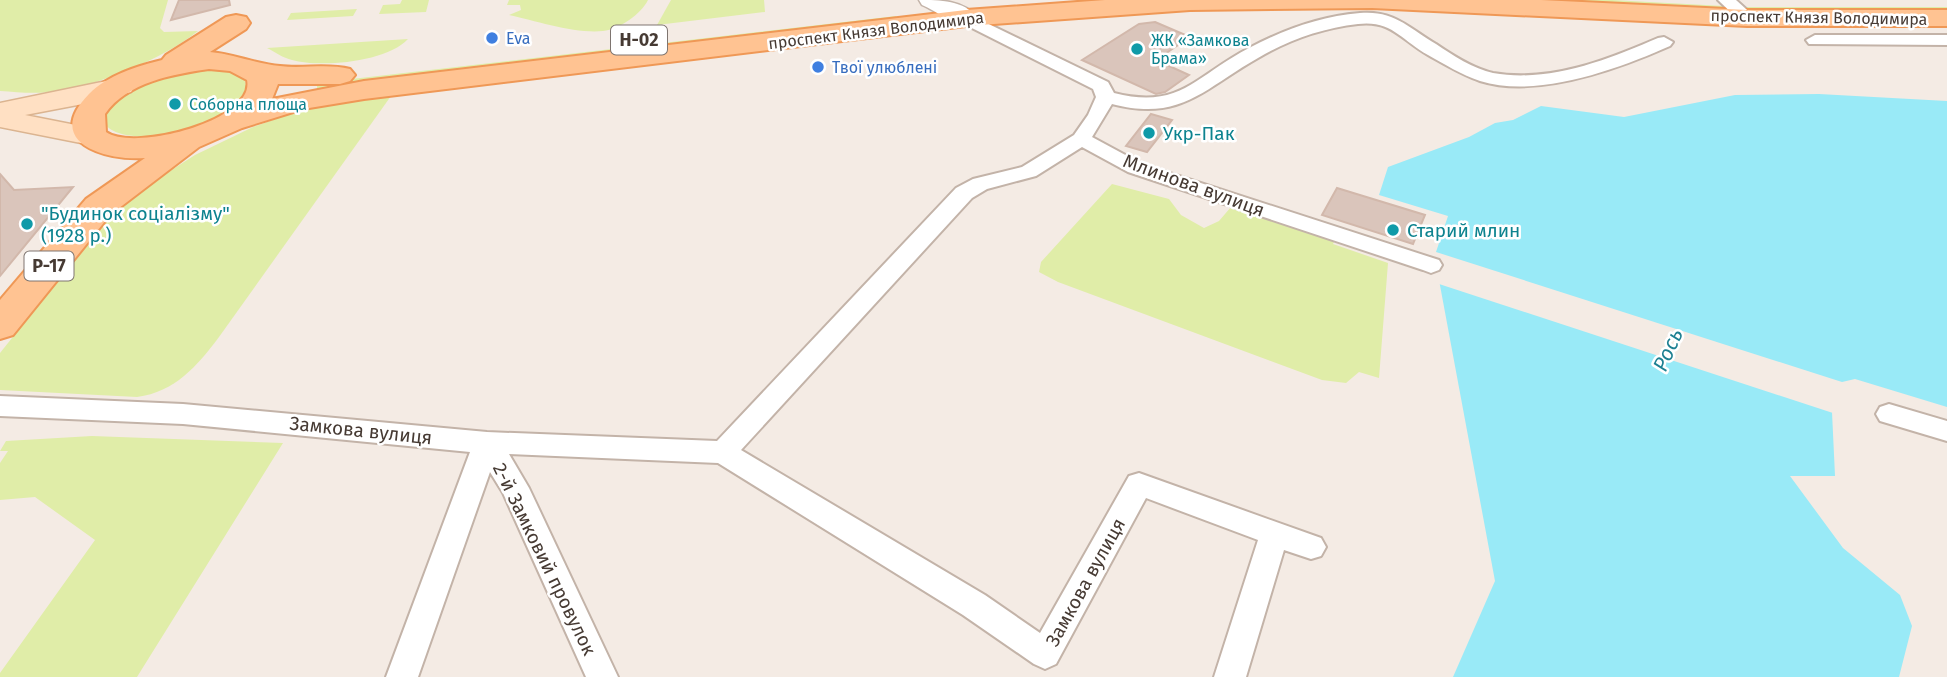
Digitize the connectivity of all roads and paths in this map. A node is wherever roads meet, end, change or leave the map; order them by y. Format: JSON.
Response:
{"nodes":[{"id":1,"x":1027,"y":0,"type":"edge"},
{"id":2,"x":1292,"y":0,"type":"edge"},
{"id":3,"x":1712,"y":0,"type":"edge"},
{"id":4,"x":1947,"y":1,"type":"edge"},
{"id":5,"x":1734,"y":6,"type":"edge"},
{"id":6,"x":946,"y":8,"type":"edge"},
{"id":7,"x":244,"y":12,"type":"edge"},
{"id":8,"x":1947,"y":18,"type":"edge"},
{"id":9,"x":1815,"y":40,"type":"dead end"},
{"id":10,"x":1947,"y":40,"type":"edge"},
{"id":11,"x":1664,"y":42,"type":"dead end"},
{"id":12,"x":246,"y":65,"type":"junction"},
{"id":13,"x":154,"y":71,"type":"junction"},
{"id":14,"x":121,"y":86,"type":"junction"},
{"id":15,"x":1106,"y":97,"type":"junction"},
{"id":16,"x":0,"y":111,"type":"edge"},
{"id":17,"x":0,"y":118,"type":"edge"},
{"id":18,"x":231,"y":121,"type":"junction"},
{"id":19,"x":195,"y":138,"type":"junction"},
{"id":20,"x":1081,"y":139,"type":"junction"},
{"id":21,"x":99,"y":141,"type":"junction"},
{"id":22,"x":98,"y":207,"type":"junction"},
{"id":23,"x":1431,"y":265,"type":"dead end"},
{"id":24,"x":0,"y":325,"type":"edge"},
{"id":25,"x":0,"y":406,"type":"edge"},
{"id":26,"x":1889,"y":414,"type":"dead end"},
{"id":27,"x":1947,"y":431,"type":"edge"},
{"id":28,"x":487,"y":443,"type":"junction"},
{"id":29,"x":723,"y":452,"type":"junction"},
{"id":30,"x":1275,"y":533,"type":"junction"},
{"id":31,"x":1311,"y":547,"type":"dead end"},
{"id":32,"x":402,"y":677,"type":"edge"},
{"id":33,"x":602,"y":677,"type":"edge"},
{"id":34,"x":1230,"y":677,"type":"edge"}],
"edges":[{"from":1,"to":6,"type":"main road","name":"проспект Князя Володимира","number":"Н-02"},
{"from":2,"to":5,"type":"main road","name":"проспект Князя Володимира","number":"Н-02"},
{"from":2,"to":6,"type":"main road","name":"проспект Князя Володимира","number":"Н-02"},
{"from":3,"to":5,"type":"main road","name":"проспект Князя Володимира","number":"Н-02"},
{"from":4,"to":5,"type":"main road","name":"проспект Князя Володимира","number":"Н-02"},
{"from":5,"to":8,"type":"main road","name":"проспект Князя Володимира","number":"Н-02"},
{"from":6,"to":12,"type":"main road","name":"проспект Князя Володимира","number":"Н-02"},
{"from":6,"to":15,"type":"street"},
{"from":6,"to":18,"type":"main road","name":"проспект Князя Володимира","number":"Н-02"},
{"from":7,"to":12,"type":"main road"},
{"from":7,"to":13,"type":"main road"},
{"from":9,"to":10,"type":"street"},
{"from":11,"to":15,"type":"street"},
{"from":12,"to":13,"type":"main road"},
{"from":12,"to":18,"type":"main road"},
{"from":13,"to":14,"type":"main road"},
{"from":14,"to":16,"type":"main road"},
{"from":14,"to":21,"type":"main road"},
{"from":15,"to":20,"type":"street"},
{"from":17,"to":21,"type":"main road"},
{"from":18,"to":19,"type":"main road","number":"Н-02"},
{"from":19,"to":21,"type":"main road","number":"Н-02"},
{"from":19,"to":22,"type":"main road","number":"Р-17"},
{"from":20,"to":23,"type":"street","name":"Млинова вулиця"},
{"from":20,"to":29,"type":"street"},
{"from":21,"to":22,"type":"main road","number":"Р-17"},
{"from":22,"to":24,"type":"main road","number":"Р-17"},
{"from":25,"to":28,"type":"street","name":"Замкова вулиця"},
{"from":26,"to":27,"type":"street"},
{"from":28,"to":29,"type":"street","name":"Замкова вулиця"},
{"from":28,"to":32,"type":"street"},
{"from":28,"to":33,"type":"street","name":"2-й Замковий провулок"},
{"from":29,"to":30,"type":"street","name":"Замкова вулиця"},
{"from":30,"to":31,"type":"street","name":"Замкова вулиця"},
{"from":30,"to":34,"type":"street"}]}
